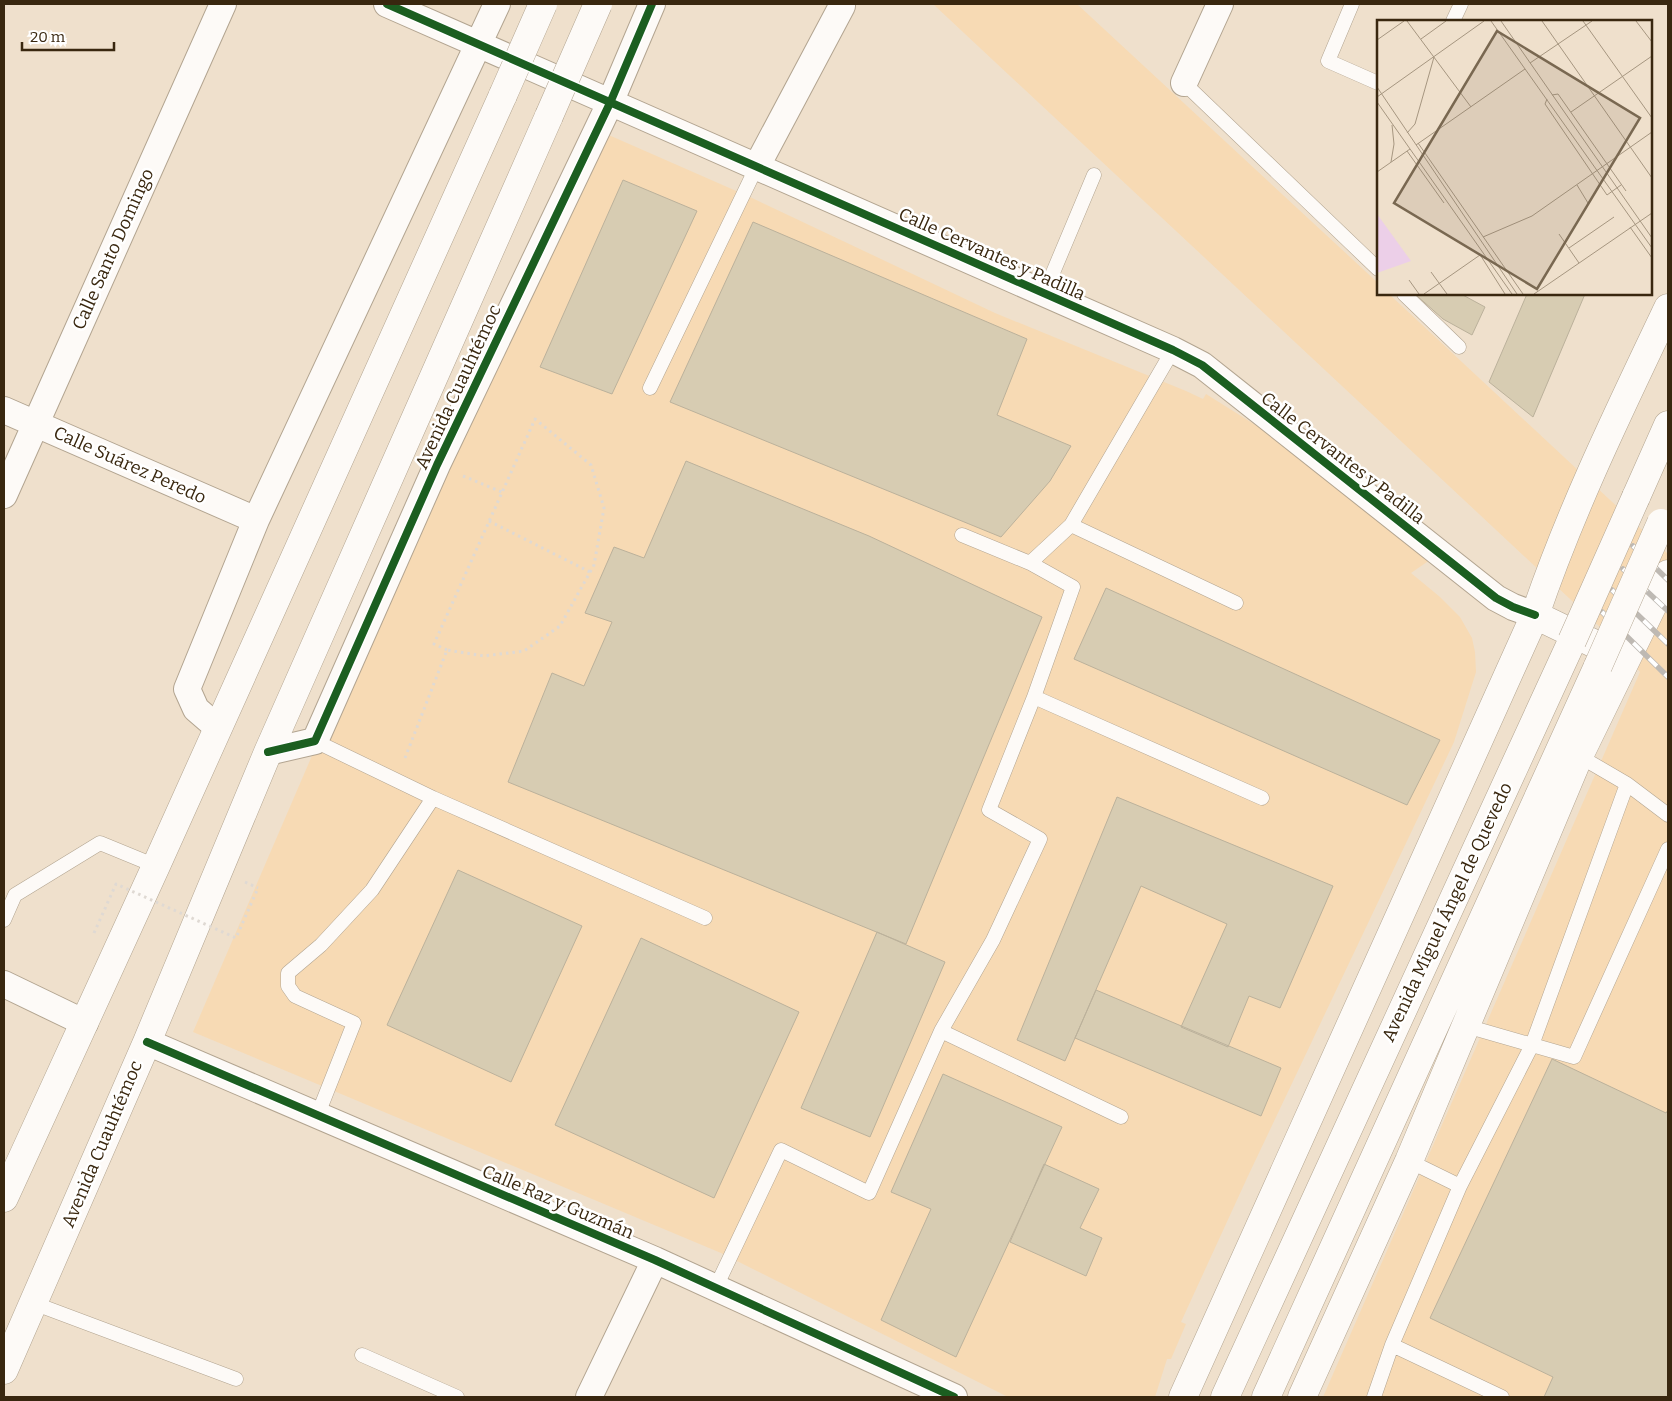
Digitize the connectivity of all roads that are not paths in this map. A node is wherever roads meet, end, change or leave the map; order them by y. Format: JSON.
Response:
{"nodes":[{"id":1,"x":223,"y":4,"type":"edge"},
{"id":2,"x":387,"y":4,"type":"edge"},
{"id":3,"x":497,"y":4,"type":"edge"},
{"id":4,"x":543,"y":4,"type":"edge"},
{"id":5,"x":598,"y":4,"type":"edge"},
{"id":6,"x":652,"y":4,"type":"edge"},
{"id":7,"x":1220,"y":4,"type":"edge"},
{"id":8,"x":1352,"y":4,"type":"edge"},
{"id":9,"x":1461,"y":4,"type":"edge"},
{"id":10,"x":842,"y":6,"type":"dead end"},
{"id":11,"x":1453,"y":20,"type":"edge"},
{"id":12,"x":479,"y":44,"type":"junction"},
{"id":13,"x":1184,"y":83,"type":"joint"},
{"id":14,"x":1377,"y":83,"type":"edge"},
{"id":15,"x":610,"y":103,"type":"junction"},
{"id":16,"x":757,"y":166,"type":"junction"},
{"id":17,"x":1094,"y":175,"type":"dead end"},
{"id":18,"x":1377,"y":268,"type":"edge"},
{"id":19,"x":1044,"y":294,"type":"junction"},
{"id":20,"x":1405,"y":295,"type":"edge"},
{"id":21,"x":1668,"y":308,"type":"edge"},
{"id":22,"x":1459,"y":347,"type":"dead end"},
{"id":23,"x":1174,"y":350,"type":"junction"},
{"id":24,"x":650,"y":388,"type":"dead end"},
{"id":25,"x":4,"y":410,"type":"edge"},
{"id":26,"x":35,"y":423,"type":"junction"},
{"id":27,"x":1668,"y":426,"type":"edge"},
{"id":28,"x":4,"y":495,"type":"edge"},
{"id":29,"x":1665,"y":515,"type":"edge"},
{"id":30,"x":256,"y":520,"type":"junction"},
{"id":31,"x":1071,"y":525,"type":"junction"},
{"id":32,"x":962,"y":535,"type":"dead end"},
{"id":33,"x":1030,"y":563,"type":"junction"},
{"id":34,"x":1668,"y":574,"type":"edge"},
{"id":35,"x":1236,"y":603,"type":"dead end"},
{"id":36,"x":1535,"y":615,"type":"junction"},
{"id":37,"x":1626,"y":660,"type":"junction"},
{"id":38,"x":1034,"y":697,"type":"junction"},
{"id":39,"x":218,"y":728,"type":"junction"},
{"id":40,"x":314,"y":741,"type":"junction"},
{"id":41,"x":268,"y":752,"type":"junction"},
{"id":42,"x":1579,"y":756,"type":"junction"},
{"id":43,"x":1627,"y":784,"type":"junction"},
{"id":44,"x":433,"y":798,"type":"junction"},
{"id":45,"x":1262,"y":798,"type":"dead end"},
{"id":46,"x":1668,"y":815,"type":"edge"},
{"id":47,"x":1668,"y":849,"type":"edge"},
{"id":48,"x":156,"y":866,"type":"junction"},
{"id":49,"x":705,"y":918,"type":"dead end"},
{"id":50,"x":4,"y":920,"type":"edge"},
{"id":51,"x":4,"y":984,"type":"edge"},
{"id":52,"x":85,"y":1023,"type":"junction"},
{"id":53,"x":1466,"y":1026,"type":"junction"},
{"id":54,"x":941,"y":1031,"type":"junction"},
{"id":55,"x":147,"y":1042,"type":"junction"},
{"id":56,"x":1532,"y":1045,"type":"junction"},
{"id":57,"x":318,"y":1114,"type":"junction"},
{"id":58,"x":1121,"y":1117,"type":"dead end"},
{"id":59,"x":1410,"y":1161,"type":"junction"},
{"id":60,"x":1460,"y":1186,"type":"junction"},
{"id":61,"x":4,"y":1198,"type":"edge"},
{"id":62,"x":655,"y":1260,"type":"junction"},
{"id":63,"x":716,"y":1287,"type":"junction"},
{"id":64,"x":33,"y":1303,"type":"junction"},
{"id":65,"x":1392,"y":1345,"type":"junction"},
{"id":66,"x":362,"y":1355,"type":"dead end"},
{"id":67,"x":4,"y":1370,"type":"edge"},
{"id":68,"x":236,"y":1379,"type":"dead end"},
{"id":69,"x":456,"y":1397,"type":"edge"},
{"id":70,"x":589,"y":1397,"type":"edge"},
{"id":71,"x":954,"y":1397,"type":"edge"},
{"id":72,"x":1183,"y":1397,"type":"edge"},
{"id":73,"x":1225,"y":1397,"type":"edge"},
{"id":74,"x":1266,"y":1397,"type":"edge"},
{"id":75,"x":1302,"y":1397,"type":"edge"},
{"id":76,"x":1374,"y":1397,"type":"edge"},
{"id":77,"x":1502,"y":1397,"type":"edge"}],
"edges":[{"from":1,"to":26,"type":"street","name":"Calle Santo Domingo"},
{"from":2,"to":12,"type":"street","name":"Calle Cervantes y Padilla"},
{"from":3,"to":12,"type":"street"},
{"from":4,"to":39,"type":"main road","bridge":true},
{"from":5,"to":41,"type":"main road","name":"Avenida Cuauhtémoc","bridge":true},
{"from":6,"to":15,"type":"street","name":"Avenida Cuauhtémoc"},
{"from":7,"to":13,"type":"street"},
{"from":8,"to":14,"type":"lane"},
{"from":9,"to":11,"type":"lane"},
{"from":10,"to":16,"type":"street"},
{"from":12,"to":15,"type":"street","name":"Calle Cervantes y Padilla"},
{"from":12,"to":30,"type":"street"},
{"from":13,"to":18,"type":"lane"},
{"from":15,"to":16,"type":"street","name":"Calle Cervantes y Padilla"},
{"from":15,"to":40,"type":"street","name":"Avenida Cuauhtémoc"},
{"from":16,"to":19,"type":"street","name":"Calle Cervantes y Padilla"},
{"from":16,"to":24,"type":"lane"},
{"from":17,"to":19,"type":"lane"},
{"from":19,"to":23,"type":"street","name":"Calle Cervantes y Padilla"},
{"from":20,"to":22,"type":"lane"},
{"from":21,"to":36,"type":"main road"},
{"from":23,"to":31,"type":"lane"},
{"from":23,"to":36,"type":"street","name":"Calle Cervantes y Padilla"},
{"from":25,"to":26,"type":"street","name":"Calle Suárez Peredo"},
{"from":26,"to":28,"type":"street","name":"Calle Santo Domingo"},
{"from":26,"to":30,"type":"street","name":"Calle Suárez Peredo"},
{"from":27,"to":73,"type":"main road","name":"Avenida Miguel Ángel de Quevedo","bridge":true},
{"from":29,"to":74,"type":"main road","name":"Avenida Miguel Ángel de Quevedo","bridge":true},
{"from":30,"to":39,"type":"street"},
{"from":31,"to":33,"type":"lane"},
{"from":31,"to":35,"type":"lane"},
{"from":32,"to":33,"type":"lane"},
{"from":33,"to":38,"type":"lane"},
{"from":34,"to":37,"type":"main road"},
{"from":36,"to":37,"type":"main road"},
{"from":36,"to":72,"type":"main road"},
{"from":37,"to":42,"type":"main road"},
{"from":38,"to":45,"type":"lane"},
{"from":38,"to":54,"type":"lane"},
{"from":39,"to":48,"type":"main road"},
{"from":40,"to":41,"type":"street"},
{"from":40,"to":44,"type":"lane"},
{"from":41,"to":55,"type":"main road","name":"Avenida Cuauhtémoc"},
{"from":42,"to":43,"type":"lane"},
{"from":42,"to":53,"type":"main road"},
{"from":43,"to":46,"type":"lane"},
{"from":43,"to":56,"type":"lane"},
{"from":44,"to":49,"type":"lane"},
{"from":44,"to":57,"type":"lane"},
{"from":47,"to":56,"type":"lane"},
{"from":48,"to":50,"type":"lane"},
{"from":48,"to":52,"type":"main road"},
{"from":51,"to":52,"type":"street"},
{"from":52,"to":61,"type":"main road"},
{"from":53,"to":56,"type":"lane"},
{"from":53,"to":59,"type":"main road"},
{"from":54,"to":58,"type":"lane"},
{"from":54,"to":63,"type":"lane"},
{"from":55,"to":57,"type":"street","name":"Calle Raz y Guzmán"},
{"from":55,"to":64,"type":"main road","name":"Avenida Cuauhtémoc"},
{"from":56,"to":60,"type":"lane"},
{"from":57,"to":62,"type":"street","name":"Calle Raz y Guzmán"},
{"from":59,"to":60,"type":"lane"},
{"from":59,"to":75,"type":"main road"},
{"from":60,"to":65,"type":"lane"},
{"from":62,"to":63,"type":"street","name":"Calle Raz y Guzmán"},
{"from":62,"to":70,"type":"street"},
{"from":63,"to":71,"type":"street","name":"Calle Raz y Guzmán"},
{"from":64,"to":67,"type":"main road","name":"Avenida Cuauhtémoc"},
{"from":64,"to":68,"type":"lane"},
{"from":65,"to":76,"type":"lane"},
{"from":65,"to":77,"type":"lane"},
{"from":66,"to":69,"type":"lane"}]}
